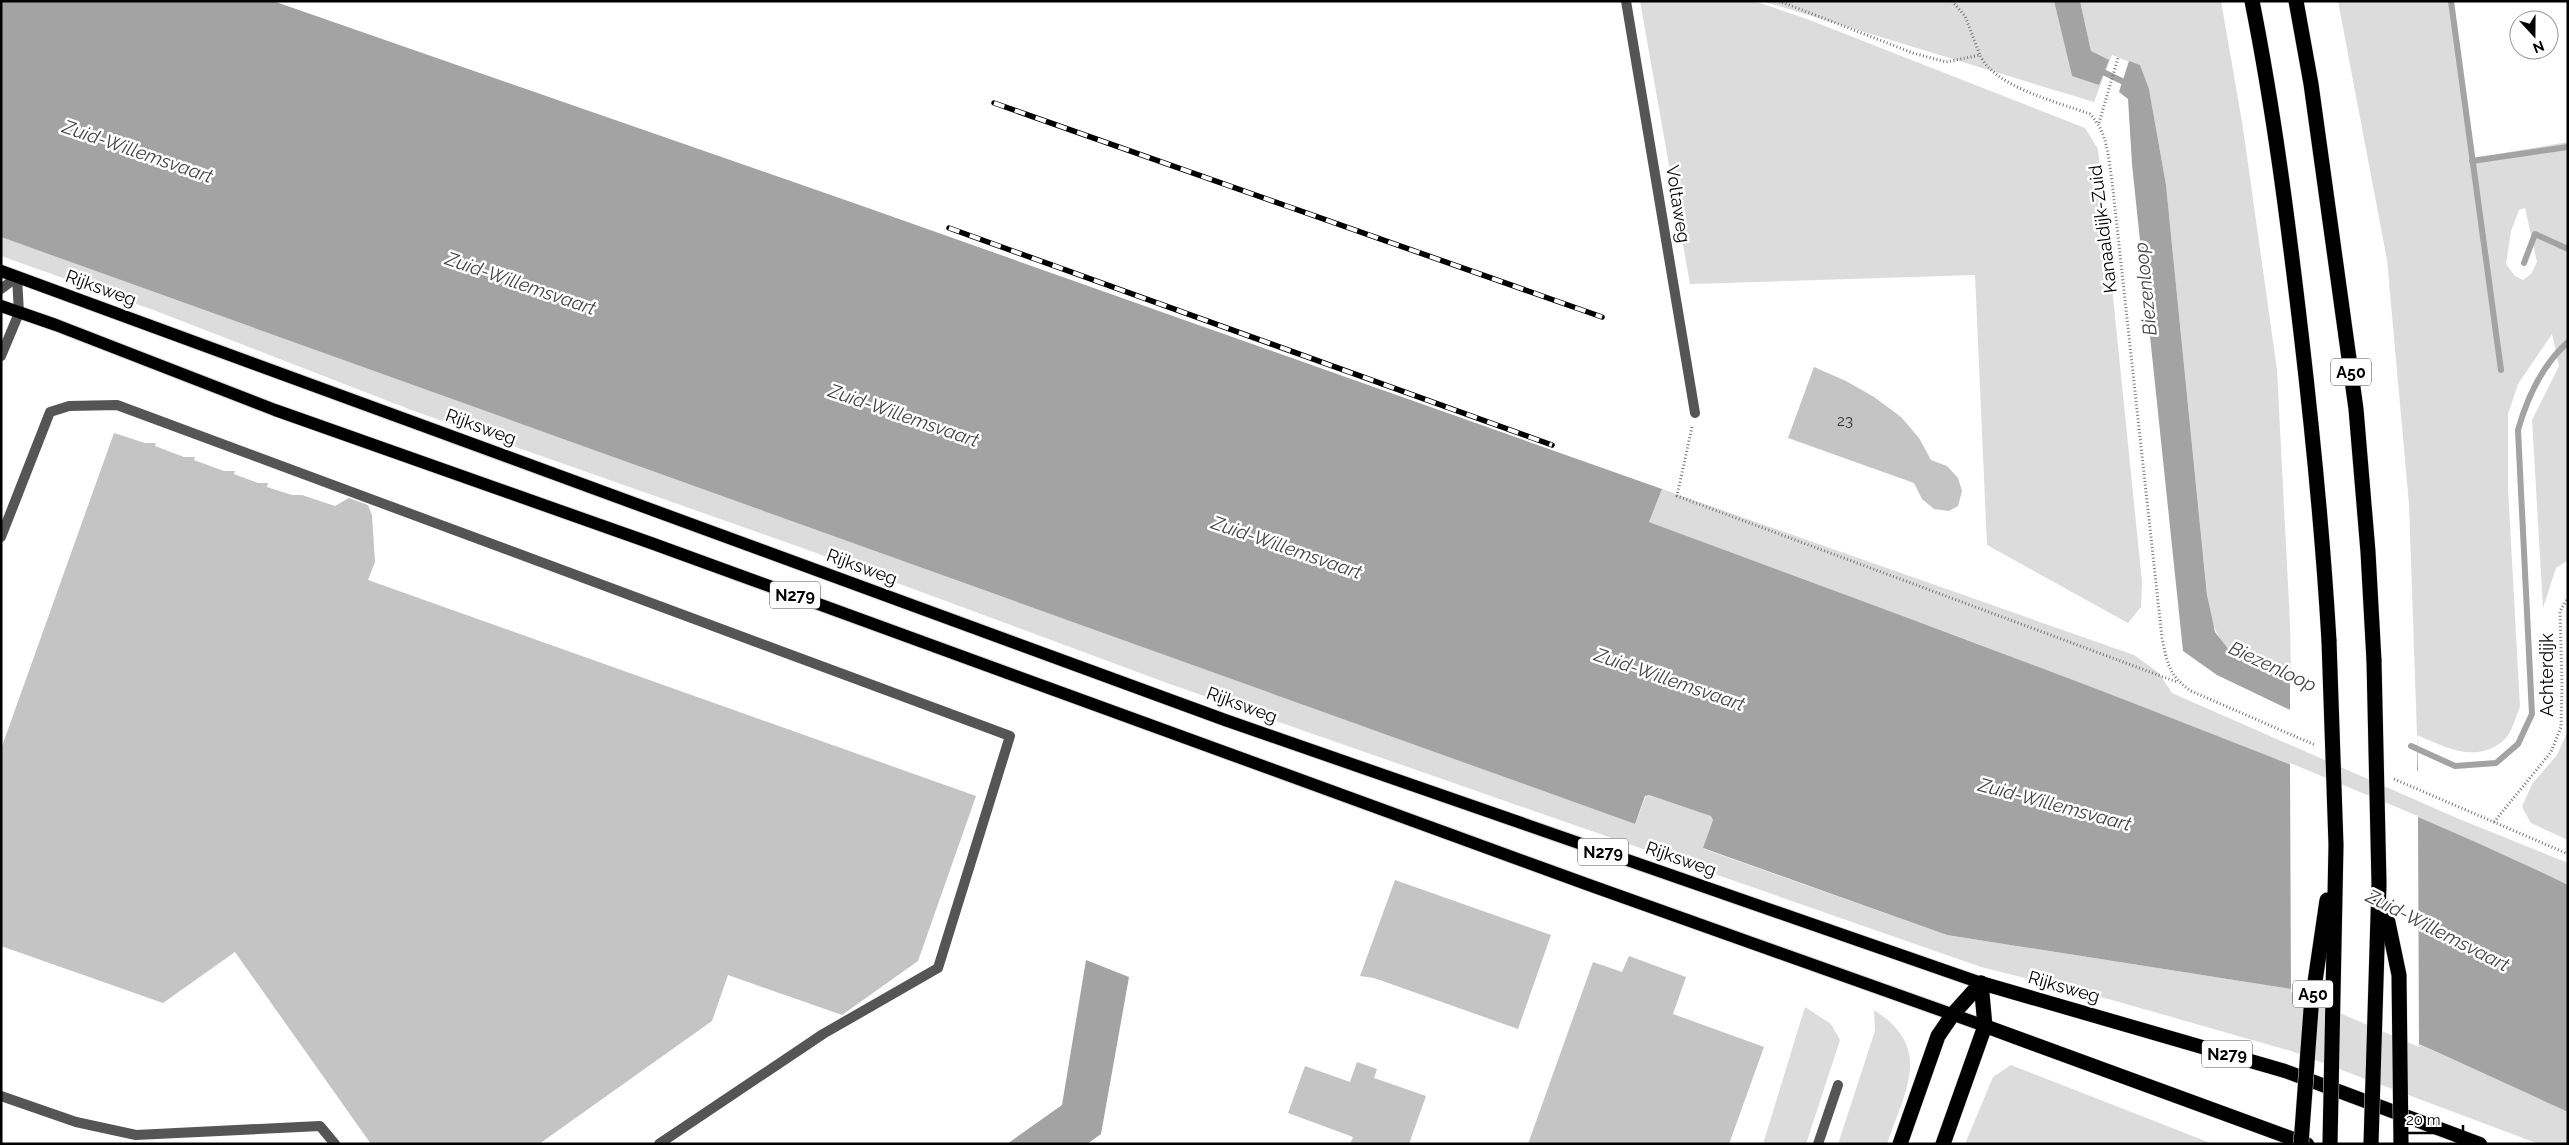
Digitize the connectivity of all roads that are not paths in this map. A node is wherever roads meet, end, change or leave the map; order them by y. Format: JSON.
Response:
{"nodes":[{"id":1,"x":1626,"y":1,"type":"edge"},
{"id":2,"x":2252,"y":1,"type":"edge"},
{"id":3,"x":2296,"y":1,"type":"edge"},
{"id":4,"x":1,"y":271,"type":"edge"},
{"id":5,"x":17,"y":277,"type":"junction"},
{"id":6,"x":1,"y":288,"type":"edge"},
{"id":7,"x":1,"y":306,"type":"edge"},
{"id":8,"x":19,"y":313,"type":"junction"},
{"id":9,"x":1,"y":356,"type":"edge"},
{"id":10,"x":1695,"y":413,"type":"road end"},
{"id":11,"x":1,"y":537,"type":"edge"},
{"id":12,"x":2336,"y":844,"type":"junction"},
{"id":13,"x":2379,"y":884,"type":"junction"},
{"id":14,"x":1981,"y":983,"type":"junction"},
{"id":15,"x":1953,"y":1014,"type":"junction"},
{"id":16,"x":1985,"y":1026,"type":"junction"},
{"id":17,"x":1838,"y":1085,"type":"dead end"},
{"id":18,"x":1,"y":1096,"type":"edge"},
{"id":19,"x":335,"y":1144,"type":"edge"},
{"id":20,"x":659,"y":1144,"type":"edge"},
{"id":21,"x":1818,"y":1144,"type":"edge"},
{"id":22,"x":1900,"y":1144,"type":"edge"},
{"id":23,"x":1943,"y":1144,"type":"edge"},
{"id":24,"x":2301,"y":1144,"type":"edge"},
{"id":25,"x":2307,"y":1144,"type":"edge"},
{"id":26,"x":2330,"y":1144,"type":"edge"},
{"id":27,"x":2372,"y":1144,"type":"edge"},
{"id":28,"x":2401,"y":1144,"type":"edge"},
{"id":29,"x":2480,"y":1144,"type":"edge"}],
"edges":[{"from":1,"to":10,"type":"street","name":"Voltaweg"},
{"from":2,"to":12,"type":"highway","number":"A50","bridge":true},
{"from":3,"to":13,"type":"highway","number":"A50","bridge":true},
{"from":4,"to":5,"type":"main road","name":"Rijksweg","number":"N279"},
{"from":5,"to":6,"type":"street"},
{"from":5,"to":8,"type":"street"},
{"from":5,"to":14,"type":"main road","name":"Rijksweg","number":"N279"},
{"from":7,"to":8,"type":"main road","number":"N279"},
{"from":8,"to":9,"type":"street"},
{"from":8,"to":15,"type":"main road","number":"N279"},
{"from":11,"to":20,"type":"street"},
{"from":12,"to":24,"type":"highway","number":"A50","bridge":true},
{"from":12,"to":26,"type":"highway","number":"A50","bridge":true},
{"from":13,"to":27,"type":"highway","number":"A50","bridge":true},
{"from":13,"to":28,"type":"highway","number":"A50","bridge":true},
{"from":14,"to":15,"type":"highway"},
{"from":14,"to":16,"type":"highway"},
{"from":14,"to":29,"type":"highway","name":"Rijksweg","number":"N279"},
{"from":15,"to":16,"type":"main road","number":"N279"},
{"from":15,"to":22,"type":"highway"},
{"from":16,"to":23,"type":"highway"},
{"from":16,"to":25,"type":"highway","number":"N279"},
{"from":17,"to":21,"type":"street"},
{"from":18,"to":19,"type":"street"}]}
